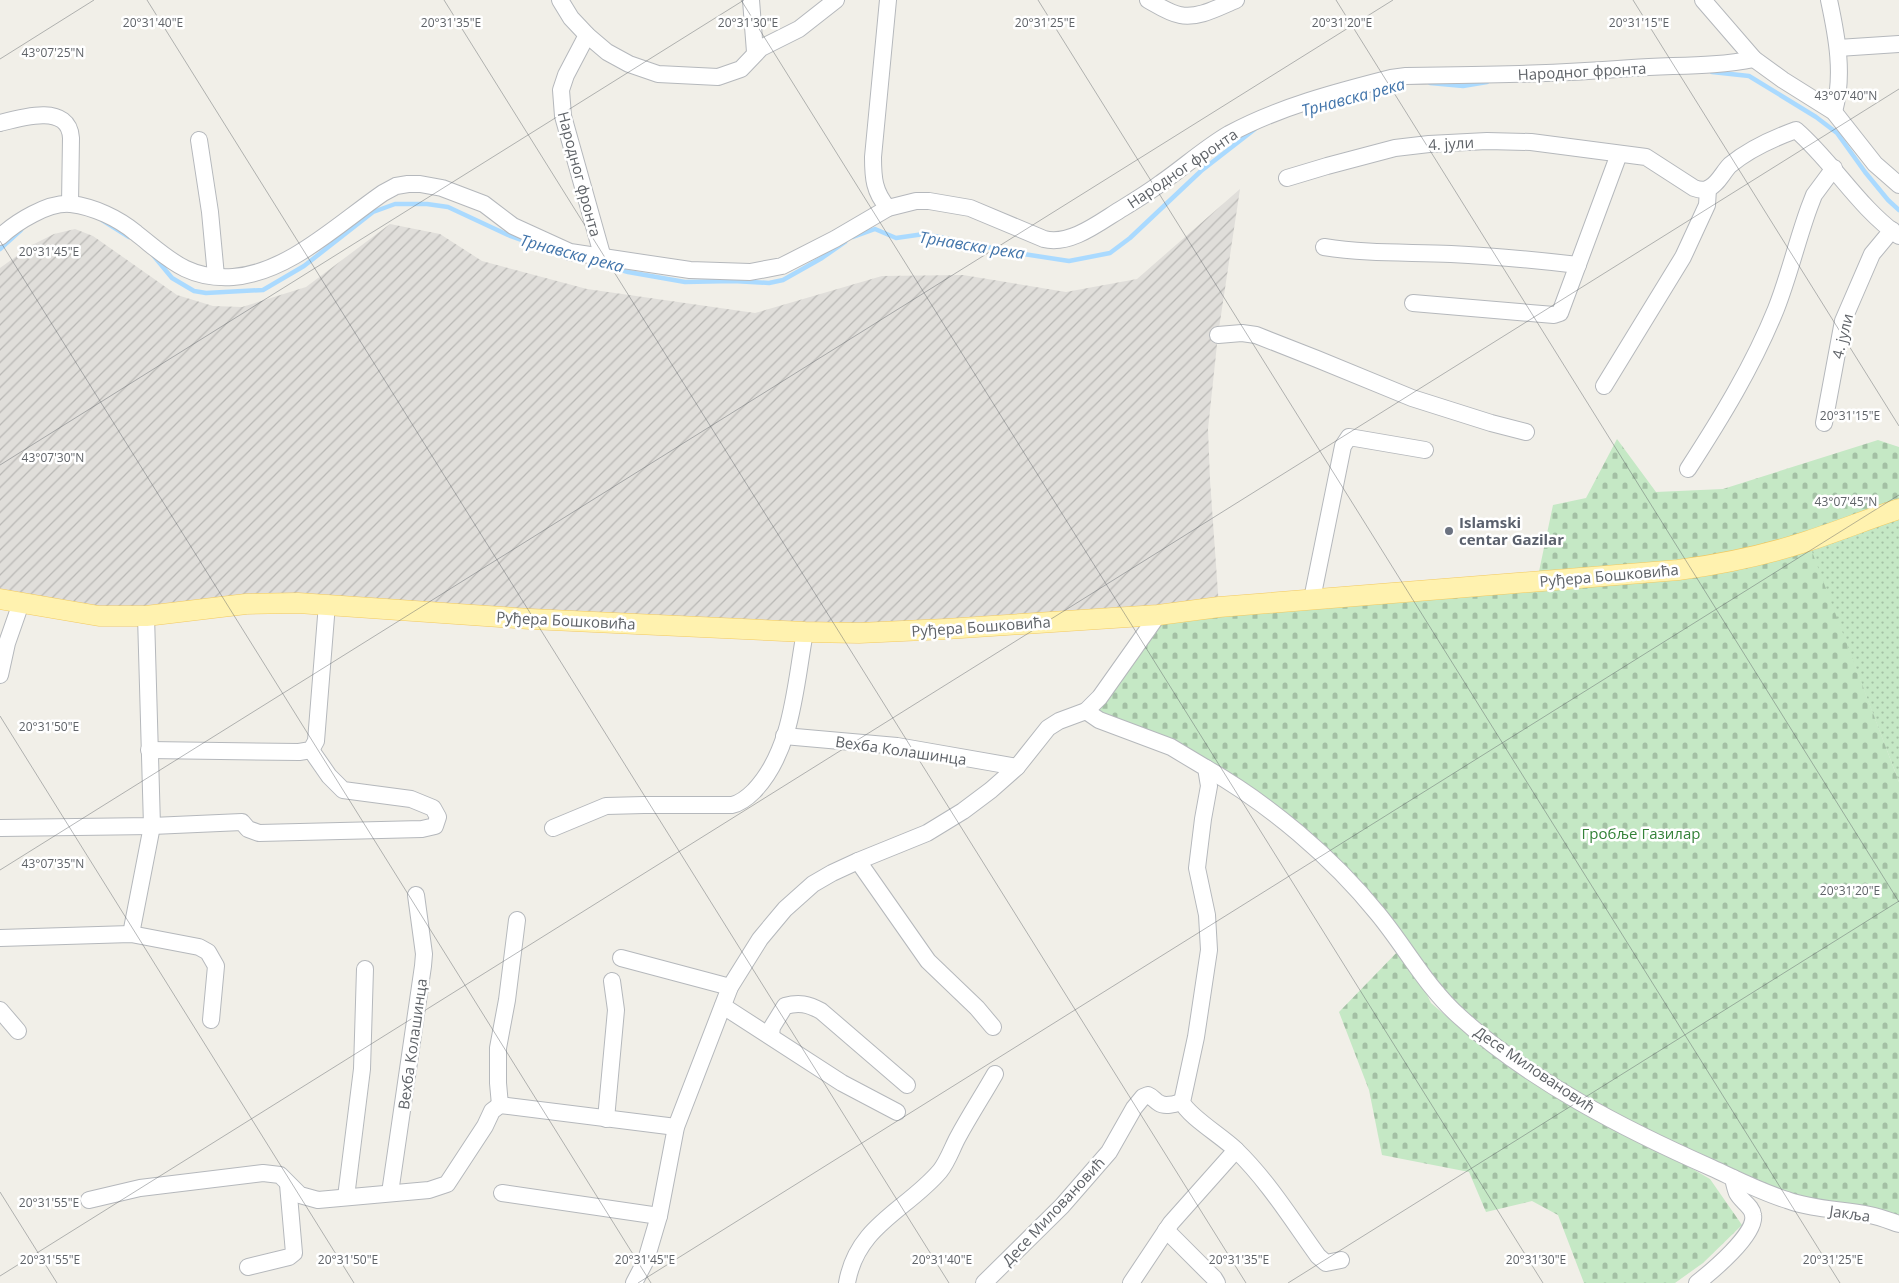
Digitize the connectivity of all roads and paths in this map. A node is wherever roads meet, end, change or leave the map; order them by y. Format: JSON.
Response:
{"nodes":[{"id":1,"x":560,"y":0,"type":"edge"},
{"id":2,"x":751,"y":0,"type":"edge"},
{"id":3,"x":836,"y":0,"type":"edge"},
{"id":4,"x":888,"y":0,"type":"edge"},
{"id":5,"x":1148,"y":0,"type":"edge"},
{"id":6,"x":1236,"y":0,"type":"edge"},
{"id":7,"x":1703,"y":0,"type":"edge"},
{"id":8,"x":1829,"y":0,"type":"edge"},
{"id":9,"x":587,"y":35,"type":"junction"},
{"id":10,"x":1899,"y":44,"type":"edge"},
{"id":11,"x":1838,"y":48,"type":"junction"},
{"id":12,"x":755,"y":52,"type":"junction"},
{"id":13,"x":1754,"y":59,"type":"junction"},
{"id":14,"x":1834,"y":112,"type":"junction"},
{"id":15,"x":0,"y":123,"type":"edge"},
{"id":16,"x":199,"y":140,"type":"dead end"},
{"id":17,"x":1619,"y":154,"type":"junction"},
{"id":18,"x":1834,"y":168,"type":"junction"},
{"id":19,"x":1287,"y":178,"type":"dead end"},
{"id":20,"x":1899,"y":185,"type":"edge"},
{"id":21,"x":1708,"y":189,"type":"junction"},
{"id":22,"x":70,"y":204,"type":"junction"},
{"id":23,"x":888,"y":208,"type":"junction"},
{"id":24,"x":1895,"y":233,"type":"edge"},
{"id":25,"x":0,"y":236,"type":"edge"},
{"id":26,"x":1324,"y":247,"type":"dead end"},
{"id":27,"x":603,"y":258,"type":"junction"},
{"id":28,"x":1578,"y":265,"type":"junction"},
{"id":29,"x":216,"y":276,"type":"junction"},
{"id":30,"x":1413,"y":303,"type":"dead end"},
{"id":31,"x":1218,"y":335,"type":"dead end"},
{"id":32,"x":1604,"y":386,"type":"dead end"},
{"id":33,"x":1824,"y":423,"type":"dead end"},
{"id":34,"x":1526,"y":432,"type":"dead end"},
{"id":35,"x":1425,"y":450,"type":"dead end"},
{"id":36,"x":1688,"y":469,"type":"dead end"},
{"id":37,"x":1899,"y":509,"type":"edge"},
{"id":38,"x":0,"y":599,"type":"edge"},
{"id":39,"x":1312,"y":600,"type":"junction"},
{"id":40,"x":21,"y":603,"type":"junction"},
{"id":41,"x":327,"y":604,"type":"junction"},
{"id":42,"x":1158,"y":615,"type":"junction"},
{"id":43,"x":146,"y":616,"type":"junction"},
{"id":44,"x":805,"y":632,"type":"junction"},
{"id":45,"x":0,"y":675,"type":"edge"},
{"id":46,"x":1086,"y":711,"type":"junction"},
{"id":47,"x":784,"y":736,"type":"junction"},
{"id":48,"x":149,"y":750,"type":"junction"},
{"id":49,"x":311,"y":750,"type":"junction"},
{"id":50,"x":1017,"y":767,"type":"junction"},
{"id":51,"x":1206,"y":768,"type":"junction"},
{"id":52,"x":152,"y":826,"type":"junction"},
{"id":53,"x":0,"y":828,"type":"edge"},
{"id":54,"x":554,"y":828,"type":"dead end"},
{"id":55,"x":858,"y":861,"type":"junction"},
{"id":56,"x":416,"y":895,"type":"dead end"},
{"id":57,"x":517,"y":920,"type":"dead end"},
{"id":58,"x":131,"y":934,"type":"junction"},
{"id":59,"x":0,"y":938,"type":"edge"},
{"id":60,"x":621,"y":958,"type":"dead end"},
{"id":61,"x":365,"y":969,"type":"dead end"},
{"id":62,"x":612,"y":981,"type":"dead end"},
{"id":63,"x":730,"y":987,"type":"junction"},
{"id":64,"x":724,"y":1006,"type":"junction"},
{"id":65,"x":0,"y":1010,"type":"edge"},
{"id":66,"x":211,"y":1020,"type":"dead end"},
{"id":67,"x":993,"y":1027,"type":"dead end"},
{"id":68,"x":18,"y":1032,"type":"dead end"},
{"id":69,"x":771,"y":1035,"type":"junction"},
{"id":70,"x":995,"y":1074,"type":"dead end"},
{"id":71,"x":907,"y":1085,"type":"dead end"},
{"id":72,"x":1182,"y":1102,"type":"junction"},
{"id":73,"x":500,"y":1106,"type":"junction"},
{"id":74,"x":897,"y":1112,"type":"dead end"},
{"id":75,"x":606,"y":1119,"type":"junction"},
{"id":76,"x":676,"y":1127,"type":"junction"},
{"id":77,"x":1236,"y":1150,"type":"junction"},
{"id":78,"x":1733,"y":1178,"type":"junction"},
{"id":79,"x":288,"y":1184,"type":"junction"},
{"id":80,"x":390,"y":1193,"type":"junction"},
{"id":81,"x":502,"y":1193,"type":"dead end"},
{"id":82,"x":346,"y":1197,"type":"junction"},
{"id":83,"x":88,"y":1200,"type":"dead end"},
{"id":84,"x":1800,"y":1204,"type":"joint"},
{"id":85,"x":658,"y":1216,"type":"junction"},
{"id":86,"x":1899,"y":1224,"type":"edge"},
{"id":87,"x":1166,"y":1230,"type":"junction"},
{"id":88,"x":1342,"y":1260,"type":"dead end"},
{"id":89,"x":248,"y":1267,"type":"dead end"},
{"id":90,"x":641,"y":1280,"type":"edge"},
{"id":91,"x":847,"y":1283,"type":"edge"},
{"id":92,"x":984,"y":1283,"type":"edge"},
{"id":93,"x":1131,"y":1283,"type":"edge"},
{"id":94,"x":1217,"y":1283,"type":"edge"},
{"id":95,"x":1697,"y":1283,"type":"edge"}],
"edges":[{"from":1,"to":9,"type":"street"},
{"from":2,"to":12,"type":"street"},
{"from":3,"to":12,"type":"street"},
{"from":4,"to":23,"type":"street"},
{"from":5,"to":6,"type":"street"},
{"from":7,"to":13,"type":"street"},
{"from":8,"to":11,"type":"street"},
{"from":9,"to":12,"type":"street"},
{"from":9,"to":27,"type":"street","name":"Народног фронта"},
{"from":10,"to":11,"type":"street"},
{"from":11,"to":14,"type":"street"},
{"from":13,"to":14,"type":"street"},
{"from":13,"to":23,"type":"street","name":"Народног фронта"},
{"from":14,"to":20,"type":"street"},
{"from":15,"to":22,"type":"street"},
{"from":16,"to":29,"type":"street"},
{"from":17,"to":19,"type":"street","name":"4. јули"},
{"from":17,"to":21,"type":"street","name":"4. јули"},
{"from":17,"to":28,"type":"street"},
{"from":18,"to":21,"type":"street","name":"4. јули"},
{"from":18,"to":24,"type":"street","name":"4. јули"},
{"from":18,"to":36,"type":"street"},
{"from":21,"to":32,"type":"street"},
{"from":22,"to":25,"type":"street","name":"Народног фронта"},
{"from":22,"to":29,"type":"street","name":"Народног фронта"},
{"from":23,"to":27,"type":"street","name":"Народног фронта"},
{"from":24,"to":33,"type":"street","name":"4. јули"},
{"from":26,"to":28,"type":"street"},
{"from":27,"to":29,"type":"street","name":"Народног фронта"},
{"from":28,"to":30,"type":"street"},
{"from":31,"to":34,"type":"street"},
{"from":35,"to":39,"type":"street"},
{"from":37,"to":39,"type":"main road","name":"Руђера Бошковића"},
{"from":38,"to":40,"type":"main road","name":"Руђера Бошковића"},
{"from":39,"to":42,"type":"main road","name":"Руђера Бошковића"},
{"from":40,"to":43,"type":"main road","name":"Руђера Бошковића"},
{"from":40,"to":45,"type":"street"},
{"from":41,"to":43,"type":"main road","name":"Руђера Бошковића"},
{"from":41,"to":44,"type":"main road","name":"Руђера Бошковића"},
{"from":41,"to":49,"type":"street"},
{"from":42,"to":44,"type":"main road","name":"Руђера Бошковића"},
{"from":42,"to":46,"type":"street"},
{"from":43,"to":48,"type":"street"},
{"from":44,"to":47,"type":"street"},
{"from":46,"to":50,"type":"street"},
{"from":46,"to":51,"type":"street","name":"Десе Миловановић"},
{"from":47,"to":50,"type":"street","name":"Вехба Колашинца"},
{"from":47,"to":54,"type":"street"},
{"from":48,"to":49,"type":"street"},
{"from":48,"to":52,"type":"street"},
{"from":49,"to":52,"type":"street"},
{"from":50,"to":55,"type":"street"},
{"from":51,"to":72,"type":"street"},
{"from":51,"to":78,"type":"street","name":"Десе Миловановић"},
{"from":52,"to":53,"type":"street"},
{"from":52,"to":58,"type":"street"},
{"from":55,"to":63,"type":"street"},
{"from":55,"to":67,"type":"street"},
{"from":56,"to":80,"type":"street","name":"Вехба Колашинца"},
{"from":57,"to":73,"type":"street"},
{"from":58,"to":59,"type":"street"},
{"from":58,"to":66,"type":"street"},
{"from":60,"to":63,"type":"street"},
{"from":61,"to":82,"type":"street"},
{"from":62,"to":75,"type":"street"},
{"from":63,"to":64,"type":"street"},
{"from":64,"to":69,"type":"street"},
{"from":64,"to":76,"type":"street"},
{"from":65,"to":68,"type":"street"},
{"from":69,"to":71,"type":"street"},
{"from":69,"to":74,"type":"street"},
{"from":70,"to":91,"type":"street"},
{"from":72,"to":77,"type":"street"},
{"from":72,"to":92,"type":"street","name":"Десе Миловановић"},
{"from":73,"to":75,"type":"street"},
{"from":73,"to":80,"type":"street"},
{"from":75,"to":76,"type":"street"},
{"from":76,"to":85,"type":"street"},
{"from":77,"to":87,"type":"street"},
{"from":77,"to":88,"type":"street"},
{"from":78,"to":84,"type":"street","name":"Десе Миловановић"},
{"from":78,"to":95,"type":"street"},
{"from":79,"to":82,"type":"street"},
{"from":79,"to":83,"type":"street"},
{"from":79,"to":89,"type":"street"},
{"from":80,"to":82,"type":"street"},
{"from":81,"to":85,"type":"street"},
{"from":84,"to":86,"type":"street","name":"Јакља"},
{"from":85,"to":90,"type":"street"},
{"from":87,"to":93,"type":"street"},
{"from":87,"to":94,"type":"street"}]}
